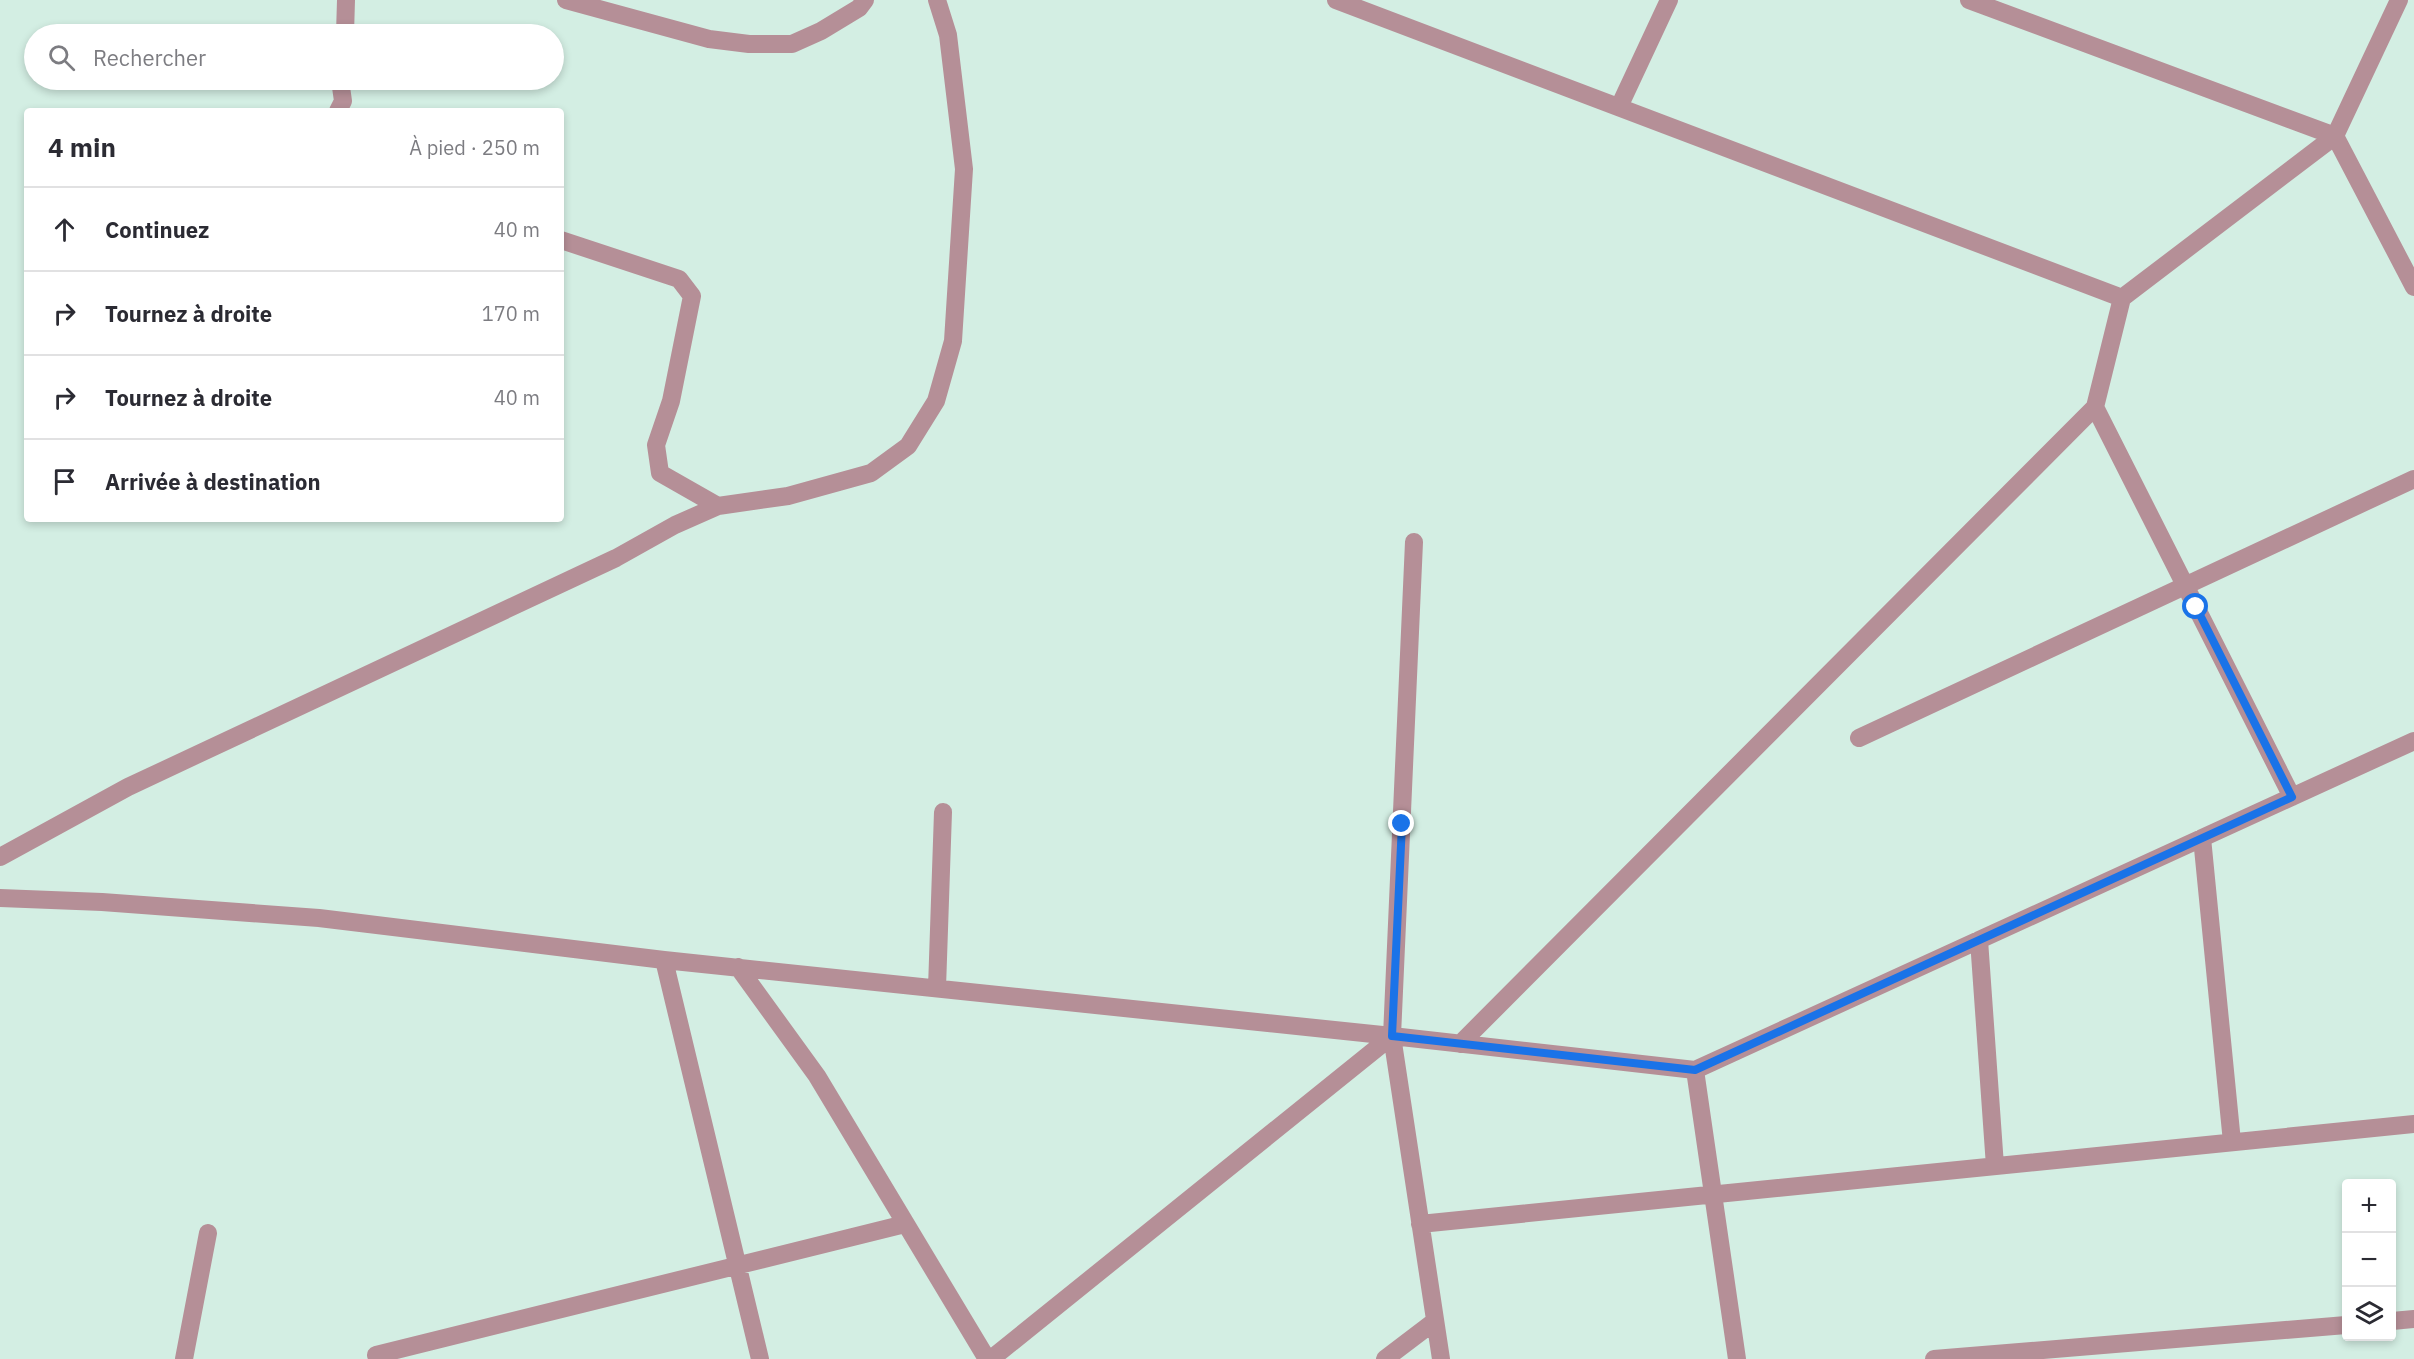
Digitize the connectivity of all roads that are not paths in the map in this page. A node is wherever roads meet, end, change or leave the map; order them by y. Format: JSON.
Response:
{"nodes":[{"id":1,"x":346,"y":0,"type":"edge"},
{"id":2,"x":566,"y":0,"type":"edge"},
{"id":3,"x":865,"y":0,"type":"edge"},
{"id":4,"x":936,"y":0,"type":"edge"},
{"id":5,"x":1336,"y":0,"type":"edge"},
{"id":6,"x":1669,"y":0,"type":"edge"},
{"id":7,"x":1969,"y":0,"type":"edge"},
{"id":8,"x":2399,"y":0,"type":"edge"},
{"id":9,"x":345,"y":24,"type":"edge"},
{"id":10,"x":341,"y":90,"type":"edge"},
{"id":11,"x":1619,"y":107,"type":"junction"},
{"id":12,"x":340,"y":108,"type":"edge"},
{"id":13,"x":2335,"y":136,"type":"junction"},
{"id":14,"x":564,"y":241,"type":"edge"},
{"id":15,"x":2414,"y":287,"type":"edge"},
{"id":16,"x":2122,"y":298,"type":"junction"},
{"id":17,"x":2095,"y":407,"type":"junction"},
{"id":18,"x":2414,"y":479,"type":"edge"},
{"id":19,"x":718,"y":506,"type":"junction"},
{"id":20,"x":1414,"y":542,"type":"dead end"},
{"id":21,"x":2186,"y":586,"type":"junction"},
{"id":22,"x":1858,"y":738,"type":"dead end"},
{"id":23,"x":2414,"y":741,"type":"edge"},
{"id":24,"x":2292,"y":797,"type":"junction"},
{"id":25,"x":943,"y":812,"type":"dead end"},
{"id":26,"x":2202,"y":838,"type":"junction"},
{"id":27,"x":0,"y":857,"type":"edge"},
{"id":28,"x":0,"y":898,"type":"edge"},
{"id":29,"x":1979,"y":940,"type":"junction"},
{"id":30,"x":664,"y":960,"type":"junction"},
{"id":31,"x":738,"y":967,"type":"junction"},
{"id":32,"x":938,"y":988,"type":"junction"},
{"id":33,"x":1392,"y":1036,"type":"junction"},
{"id":34,"x":1460,"y":1044,"type":"junction"},
{"id":35,"x":1695,"y":1070,"type":"junction"},
{"id":36,"x":2414,"y":1124,"type":"edge"},
{"id":37,"x":2232,"y":1142,"type":"junction"},
{"id":38,"x":1995,"y":1166,"type":"junction"},
{"id":39,"x":1713,"y":1194,"type":"junction"},
{"id":40,"x":905,"y":1224,"type":"junction"},
{"id":41,"x":1420,"y":1224,"type":"junction"},
{"id":42,"x":208,"y":1233,"type":"dead end"},
{"id":43,"x":737,"y":1265,"type":"junction"},
{"id":44,"x":2414,"y":1319,"type":"edge"},
{"id":45,"x":1436,"y":1321,"type":"junction"},
{"id":46,"x":2396,"y":1321,"type":"edge"},
{"id":47,"x":2342,"y":1325,"type":"edge"},
{"id":48,"x":376,"y":1354,"type":"dead end"},
{"id":49,"x":184,"y":1359,"type":"edge"},
{"id":50,"x":760,"y":1359,"type":"edge"},
{"id":51,"x":989,"y":1359,"type":"edge"},
{"id":52,"x":1384,"y":1359,"type":"edge"},
{"id":53,"x":1441,"y":1359,"type":"edge"},
{"id":54,"x":1737,"y":1359,"type":"edge"},
{"id":55,"x":1934,"y":1359,"type":"edge"}],
"edges":[{"from":1,"to":9,"type":"street"},
{"from":2,"to":3,"type":"street"},
{"from":4,"to":19,"type":"street"},
{"from":5,"to":11,"type":"street"},
{"from":6,"to":11,"type":"street"},
{"from":7,"to":13,"type":"street"},
{"from":8,"to":13,"type":"street"},
{"from":10,"to":12,"type":"street"},
{"from":11,"to":16,"type":"street"},
{"from":13,"to":15,"type":"street"},
{"from":13,"to":16,"type":"street"},
{"from":14,"to":19,"type":"street"},
{"from":16,"to":17,"type":"street"},
{"from":17,"to":21,"type":"street"},
{"from":17,"to":34,"type":"street"},
{"from":18,"to":21,"type":"street"},
{"from":19,"to":27,"type":"street"},
{"from":20,"to":33,"type":"street"},
{"from":21,"to":22,"type":"street"},
{"from":21,"to":24,"type":"street"},
{"from":23,"to":24,"type":"street"},
{"from":24,"to":26,"type":"street"},
{"from":25,"to":32,"type":"street"},
{"from":26,"to":29,"type":"street"},
{"from":26,"to":37,"type":"street"},
{"from":28,"to":30,"type":"street"},
{"from":29,"to":35,"type":"street"},
{"from":29,"to":38,"type":"street"},
{"from":30,"to":31,"type":"street"},
{"from":30,"to":43,"type":"street"},
{"from":31,"to":32,"type":"street"},
{"from":31,"to":40,"type":"street"},
{"from":32,"to":33,"type":"street"},
{"from":33,"to":34,"type":"street"},
{"from":33,"to":41,"type":"street"},
{"from":33,"to":51,"type":"street"},
{"from":34,"to":35,"type":"street"},
{"from":35,"to":39,"type":"street"},
{"from":36,"to":37,"type":"street"},
{"from":37,"to":38,"type":"street"},
{"from":38,"to":39,"type":"street"},
{"from":39,"to":41,"type":"street"},
{"from":39,"to":54,"type":"street"},
{"from":40,"to":43,"type":"street"},
{"from":40,"to":51,"type":"street"},
{"from":41,"to":45,"type":"street"},
{"from":42,"to":49,"type":"street"},
{"from":43,"to":48,"type":"street"},
{"from":43,"to":50,"type":"street"},
{"from":44,"to":46,"type":"street"},
{"from":45,"to":52,"type":"street"},
{"from":45,"to":53,"type":"street"},
{"from":47,"to":55,"type":"street"}]}
